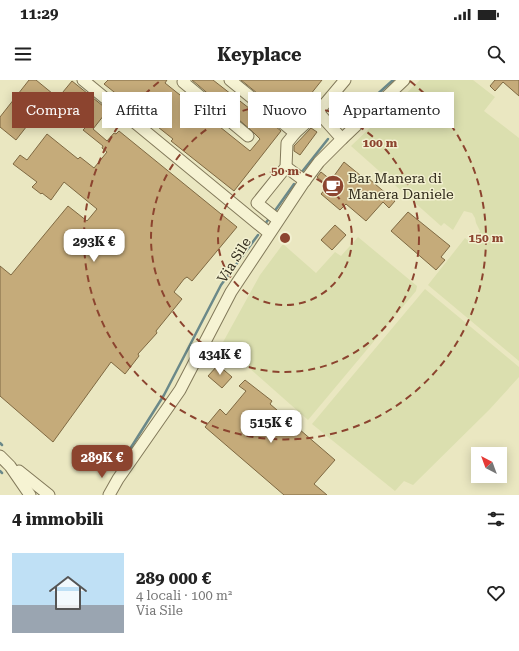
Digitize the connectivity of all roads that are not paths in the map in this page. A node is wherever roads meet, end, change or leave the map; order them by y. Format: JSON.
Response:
{"nodes":[{"id":1,"x":83,"y":80,"type":"edge"},
{"id":2,"x":185,"y":80,"type":"edge"},
{"id":3,"x":230,"y":80,"type":"edge"},
{"id":4,"x":345,"y":80,"type":"edge"},
{"id":5,"x":404,"y":80,"type":"edge"},
{"id":6,"x":321,"y":108,"type":"edge"},
{"id":7,"x":321,"y":115,"type":"edge"},
{"id":8,"x":300,"y":128,"type":"edge"},
{"id":9,"x":295,"y":133,"type":"junction"},
{"id":10,"x":248,"y":136,"type":"dead end"},
{"id":11,"x":342,"y":138,"type":"junction"},
{"id":12,"x":286,"y":167,"type":"junction"},
{"id":13,"x":305,"y":181,"type":"junction"},
{"id":14,"x":278,"y":220,"type":"junction"},
{"id":15,"x":269,"y":233,"type":"junction"},
{"id":16,"x":0,"y":456,"type":"edge"},
{"id":17,"x":10,"y":466,"type":"junction"},
{"id":18,"x":118,"y":479,"type":"junction"},
{"id":19,"x":30,"y":495,"type":"edge"},
{"id":20,"x":49,"y":495,"type":"edge"},
{"id":21,"x":103,"y":495,"type":"edge"},
{"id":22,"x":109,"y":495,"type":"edge"}],
"edges":[{"from":1,"to":15,"type":"street"},
{"from":2,"to":10,"type":"street"},
{"from":3,"to":9,"type":"street"},
{"from":4,"to":6,"type":"street"},
{"from":5,"to":11,"type":"street","name":"Via Sile"},
{"from":7,"to":11,"type":"street"},
{"from":8,"to":9,"type":"street"},
{"from":9,"to":12,"type":"street"},
{"from":11,"to":13,"type":"street","name":"Via Sile"},
{"from":12,"to":13,"type":"street"},
{"from":12,"to":14,"type":"street"},
{"from":13,"to":14,"type":"street","name":"Via Sile"},
{"from":14,"to":15,"type":"street","name":"Via Sile"},
{"from":15,"to":18,"type":"street","name":"Via Sile"},
{"from":16,"to":17,"type":"street"},
{"from":17,"to":19,"type":"street"},
{"from":17,"to":20,"type":"street"},
{"from":18,"to":21,"type":"street","name":"Via Sile"},
{"from":18,"to":22,"type":"street","name":"Via Sile"}]}
